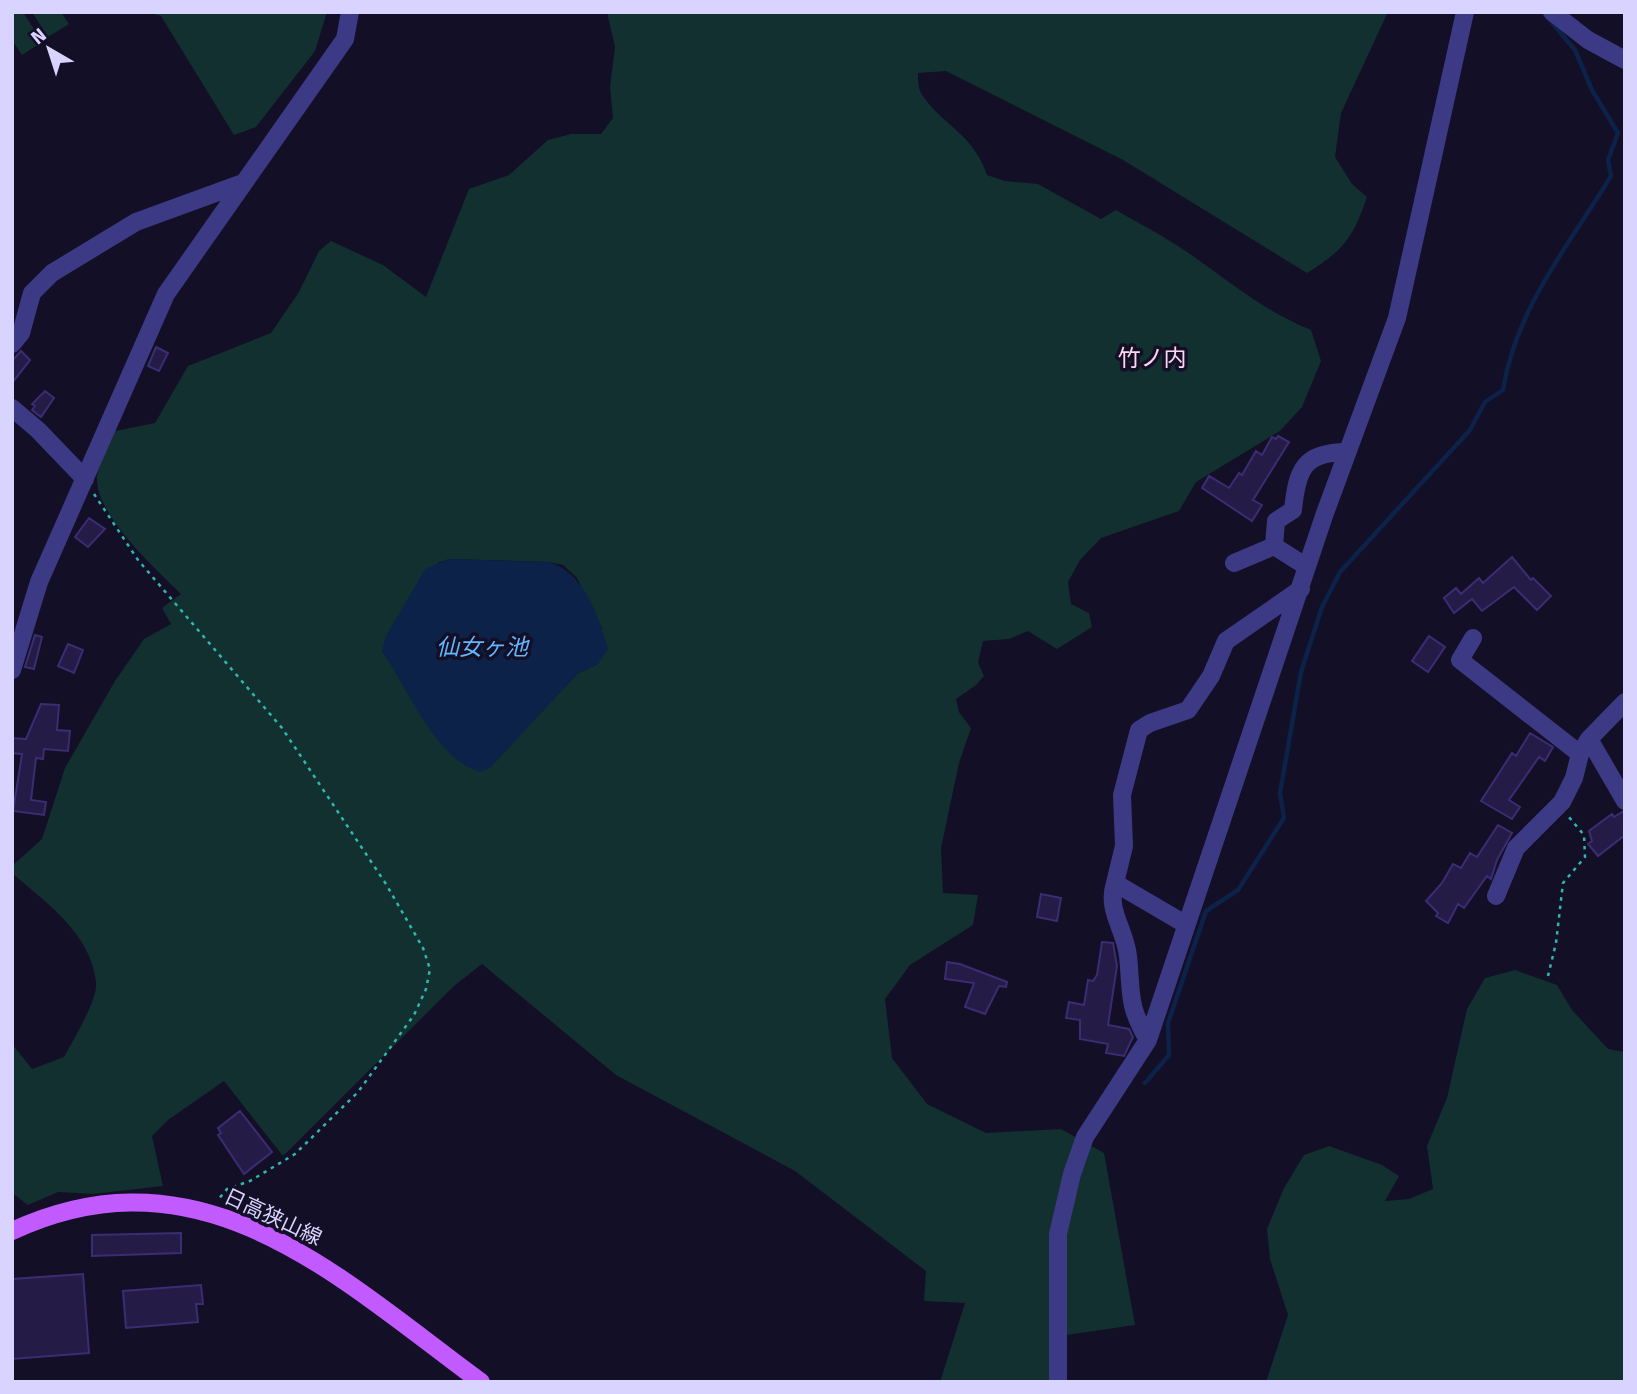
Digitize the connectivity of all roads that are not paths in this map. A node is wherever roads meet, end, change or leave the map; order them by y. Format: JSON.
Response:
{"nodes":[{"id":1,"x":350,"y":12,"type":"edge"},
{"id":2,"x":1465,"y":12,"type":"edge"},
{"id":3,"x":1552,"y":12,"type":"edge"},
{"id":4,"x":1625,"y":60,"type":"edge"},
{"id":5,"x":240,"y":184,"type":"junction"},
{"id":6,"x":12,"y":344,"type":"edge"},
{"id":7,"x":12,"y":408,"type":"edge"},
{"id":8,"x":1347,"y":452,"type":"junction"},
{"id":9,"x":85,"y":479,"type":"junction"},
{"id":10,"x":1274,"y":546,"type":"junction"},
{"id":11,"x":1234,"y":563,"type":"dead end"},
{"id":12,"x":1307,"y":567,"type":"junction"},
{"id":13,"x":1301,"y":589,"type":"junction"},
{"id":14,"x":1473,"y":638,"type":"dead end"},
{"id":15,"x":12,"y":670,"type":"edge"},
{"id":16,"x":1625,"y":702,"type":"edge"},
{"id":17,"x":1585,"y":747,"type":"junction"},
{"id":18,"x":1625,"y":800,"type":"edge"},
{"id":19,"x":1113,"y":889,"type":"junction"},
{"id":20,"x":1496,"y":896,"type":"dead end"},
{"id":21,"x":1185,"y":924,"type":"junction"},
{"id":22,"x":1148,"y":1040,"type":"junction"},
{"id":23,"x":12,"y":1231,"type":"edge"},
{"id":24,"x":481,"y":1382,"type":"edge"},
{"id":25,"x":1058,"y":1382,"type":"edge"}],
"edges":[{"from":1,"to":5,"type":"street"},
{"from":2,"to":8,"type":"street"},
{"from":3,"to":4,"type":"street"},
{"from":5,"to":6,"type":"street"},
{"from":5,"to":9,"type":"street"},
{"from":7,"to":9,"type":"street"},
{"from":8,"to":10,"type":"street"},
{"from":8,"to":12,"type":"street"},
{"from":9,"to":15,"type":"street"},
{"from":10,"to":11,"type":"street"},
{"from":10,"to":12,"type":"street"},
{"from":12,"to":13,"type":"street"},
{"from":13,"to":19,"type":"street"},
{"from":13,"to":21,"type":"street"},
{"from":14,"to":17,"type":"street"},
{"from":16,"to":17,"type":"street"},
{"from":17,"to":18,"type":"street"},
{"from":17,"to":20,"type":"street"},
{"from":19,"to":21,"type":"street"},
{"from":19,"to":22,"type":"street"},
{"from":21,"to":22,"type":"street"},
{"from":22,"to":25,"type":"street"},
{"from":23,"to":24,"type":"main road","name":"日高狭山線"}]}
